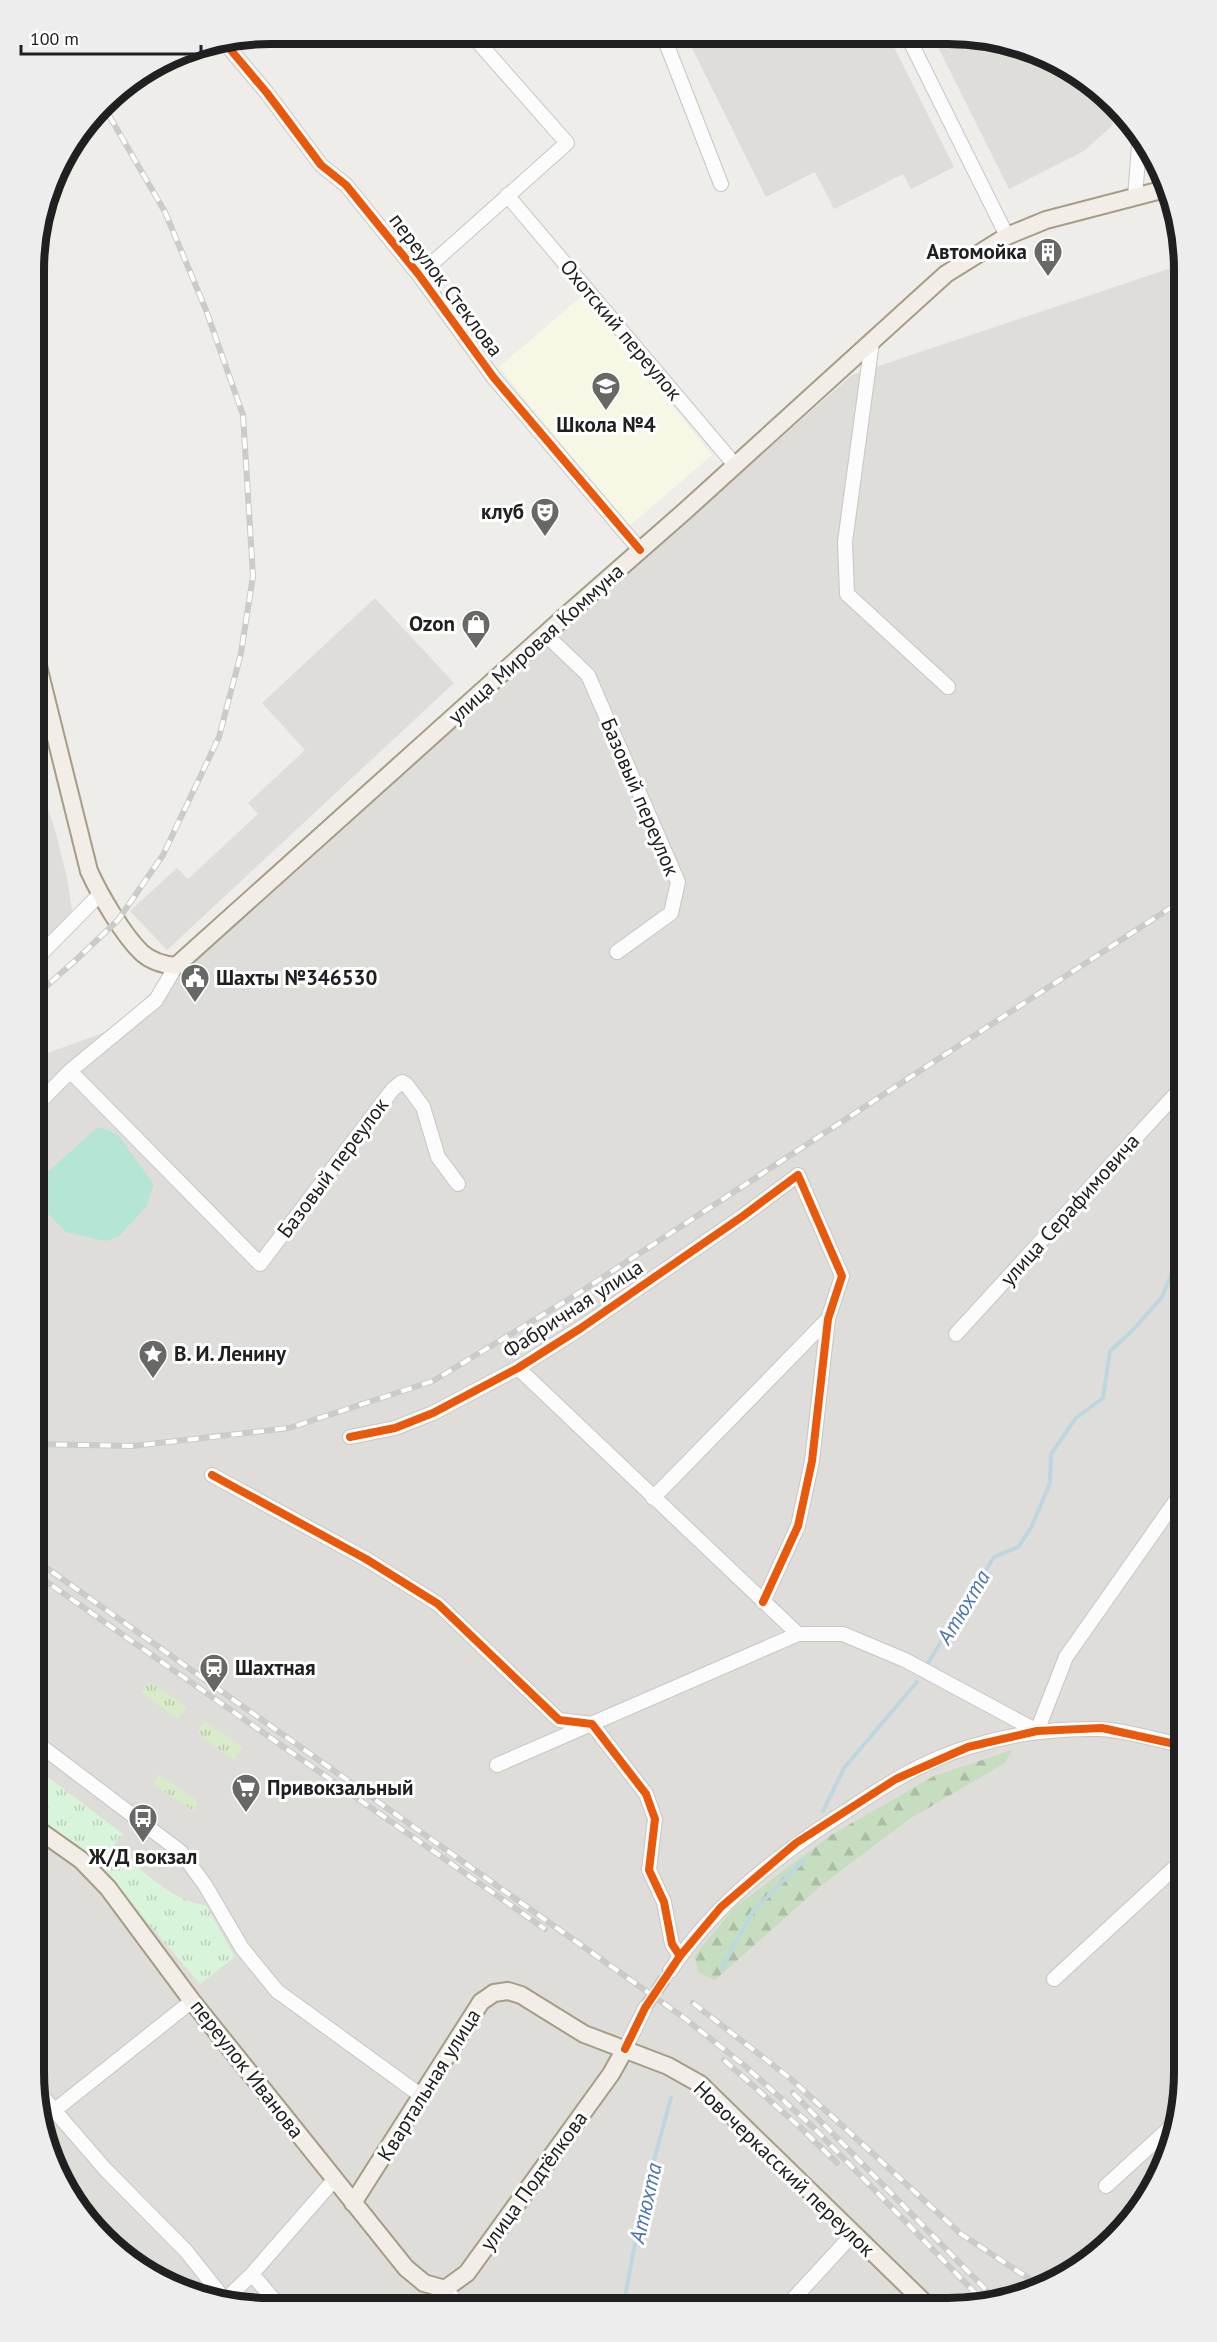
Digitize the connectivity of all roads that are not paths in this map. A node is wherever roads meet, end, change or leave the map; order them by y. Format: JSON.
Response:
{"nodes":[{"id":1,"x":479,"y":43,"type":"edge"},
{"id":2,"x":666,"y":43,"type":"edge"},
{"id":3,"x":911,"y":43,"type":"edge"},
{"id":4,"x":228,"y":47,"type":"edge"},
{"id":5,"x":1139,"y":150,"type":"edge"},
{"id":6,"x":721,"y":184,"type":"dead end"},
{"id":7,"x":1159,"y":191,"type":"edge"},
{"id":8,"x":507,"y":195,"type":"junction"},
{"id":9,"x":1135,"y":197,"type":"junction"},
{"id":10,"x":1007,"y":236,"type":"junction"},
{"id":11,"x":419,"y":275,"type":"junction"},
{"id":12,"x":872,"y":342,"type":"junction"},
{"id":13,"x":735,"y":465,"type":"junction"},
{"id":14,"x":640,"y":550,"type":"junction"},
{"id":15,"x":546,"y":635,"type":"junction"},
{"id":16,"x":948,"y":687,"type":"dead end"},
{"id":17,"x":44,"y":707,"type":"edge"},
{"id":18,"x":100,"y":894,"type":"junction"},
{"id":19,"x":44,"y":951,"type":"edge"},
{"id":20,"x":618,"y":952,"type":"dead end"},
{"id":21,"x":177,"y":966,"type":"junction"},
{"id":22,"x":70,"y":1071,"type":"junction"},
{"id":23,"x":1174,"y":1096,"type":"edge"},
{"id":24,"x":44,"y":1098,"type":"edge"},
{"id":25,"x":458,"y":1184,"type":"dead end"},
{"id":26,"x":828,"y":1319,"type":"junction"},
{"id":27,"x":956,"y":1334,"type":"dead end"},
{"id":28,"x":518,"y":1368,"type":"junction"},
{"id":29,"x":350,"y":1437,"type":"dead end"},
{"id":30,"x":212,"y":1475,"type":"dead end"},
{"id":31,"x":654,"y":1498,"type":"junction"},
{"id":32,"x":1174,"y":1503,"type":"edge"},
{"id":33,"x":763,"y":1602,"type":"junction"},
{"id":34,"x":798,"y":1634,"type":"junction"},
{"id":35,"x":592,"y":1724,"type":"junction"},
{"id":36,"x":1037,"y":1731,"type":"junction"},
{"id":37,"x":1174,"y":1744,"type":"edge"},
{"id":38,"x":44,"y":1748,"type":"edge"},
{"id":39,"x":497,"y":1765,"type":"dead end"},
{"id":40,"x":44,"y":1834,"type":"edge"},
{"id":41,"x":1174,"y":1868,"type":"edge"},
{"id":42,"x":680,"y":1956,"type":"junction"},
{"id":43,"x":670,"y":1971,"type":"tunnel mouth"},
{"id":44,"x":1054,"y":1979,"type":"dead end"},
{"id":45,"x":521,"y":1995,"type":"joint"},
{"id":46,"x":192,"y":2001,"type":"junction"},
{"id":47,"x":645,"y":2008,"type":"tunnel mouth"},
{"id":48,"x":625,"y":2049,"type":"junction"},
{"id":49,"x":423,"y":2097,"type":"junction"},
{"id":50,"x":45,"y":2099,"type":"edge"},
{"id":51,"x":55,"y":2110,"type":"junction"},
{"id":52,"x":1166,"y":2131,"type":"edge"},
{"id":53,"x":334,"y":2180,"type":"junction"},
{"id":54,"x":1106,"y":2186,"type":"dead end"},
{"id":55,"x":353,"y":2203,"type":"junction"},
{"id":56,"x":853,"y":2234,"type":"junction"},
{"id":57,"x":252,"y":2274,"type":"junction"},
{"id":58,"x":445,"y":2289,"type":"junction"},
{"id":59,"x":216,"y":2292,"type":"edge"},
{"id":60,"x":230,"y":2295,"type":"edge"},
{"id":61,"x":272,"y":2298,"type":"edge"},
{"id":62,"x":442,"y":2298,"type":"edge"},
{"id":63,"x":454,"y":2298,"type":"edge"},
{"id":64,"x":793,"y":2298,"type":"edge"},
{"id":65,"x":920,"y":2298,"type":"edge"}],
"edges":[{"from":1,"to":8,"type":"street"},
{"from":2,"to":6,"type":"street"},
{"from":3,"to":10,"type":"street"},
{"from":4,"to":11,"type":"street","name":"переулок Стеклова"},
{"from":5,"to":9,"type":"street"},
{"from":7,"to":9,"type":"main road","name":"улица Мировая Коммуна"},
{"from":8,"to":11,"type":"street"},
{"from":8,"to":13,"type":"street","name":"Охотский переулок"},
{"from":9,"to":10,"type":"main road","name":"улица Мировая Коммуна"},
{"from":10,"to":12,"type":"main road","name":"улица Мировая Коммуна"},
{"from":11,"to":14,"type":"street","name":"переулок Стеклова"},
{"from":12,"to":13,"type":"main road","name":"улица Мировая Коммуна"},
{"from":12,"to":16,"type":"street"},
{"from":13,"to":14,"type":"main road","name":"улица Мировая Коммуна"},
{"from":14,"to":15,"type":"main road","name":"улица Мировая Коммуна"},
{"from":15,"to":20,"type":"street","name":"Базовый переулок"},
{"from":15,"to":21,"type":"main road","name":"улица Мировая Коммуна"},
{"from":17,"to":18,"type":"main road"},
{"from":18,"to":19,"type":"street"},
{"from":18,"to":21,"type":"main road"},
{"from":21,"to":22,"type":"street","name":"улица Мировая Коммуна"},
{"from":22,"to":24,"type":"street","name":"улица Мировая Коммуна"},
{"from":22,"to":25,"type":"street","name":"Базовый переулок"},
{"from":23,"to":27,"type":"street","name":"улица Серафимовича"},
{"from":26,"to":28,"type":"street","name":"Фабричная улица"},
{"from":26,"to":31,"type":"street"},
{"from":26,"to":33,"type":"street"},
{"from":28,"to":29,"type":"street","name":"Фабричная улица"},
{"from":28,"to":31,"type":"street"},
{"from":30,"to":35,"type":"street"},
{"from":31,"to":33,"type":"street"},
{"from":32,"to":36,"type":"street"},
{"from":33,"to":34,"type":"street"},
{"from":34,"to":35,"type":"street"},
{"from":34,"to":36,"type":"street"},
{"from":35,"to":39,"type":"street"},
{"from":35,"to":42,"type":"street"},
{"from":36,"to":37,"type":"street"},
{"from":36,"to":42,"type":"street"},
{"from":38,"to":49,"type":"street"},
{"from":40,"to":46,"type":"main road","name":"переулок Иванова"},
{"from":41,"to":44,"type":"street"},
{"from":42,"to":43,"type":"street"},
{"from":45,"to":48,"type":"main road","name":"Новочеркасский переулок"},
{"from":45,"to":49,"type":"main road","name":"Квартальная улица"},
{"from":46,"to":51,"type":"street"},
{"from":46,"to":53,"type":"main road","name":"переулок Иванова"},
{"from":47,"to":48,"type":"street"},
{"from":48,"to":56,"type":"main road","name":"Новочеркасский переулок"},
{"from":48,"to":58,"type":"main road","name":"улица Подтёлкова"},
{"from":49,"to":55,"type":"main road","name":"Квартальная улица"},
{"from":50,"to":51,"type":"street"},
{"from":51,"to":59,"type":"street"},
{"from":52,"to":54,"type":"street"},
{"from":53,"to":55,"type":"main road","name":"переулок Иванова"},
{"from":53,"to":57,"type":"street"},
{"from":55,"to":58,"type":"main road","name":"переулок Иванова"},
{"from":56,"to":64,"type":"street"},
{"from":56,"to":65,"type":"main road","name":"Новочеркасский переулок"},
{"from":57,"to":60,"type":"street"},
{"from":57,"to":61,"type":"street"},
{"from":58,"to":62,"type":"street"},
{"from":58,"to":63,"type":"street","name":"переулок Иванова"}]}
